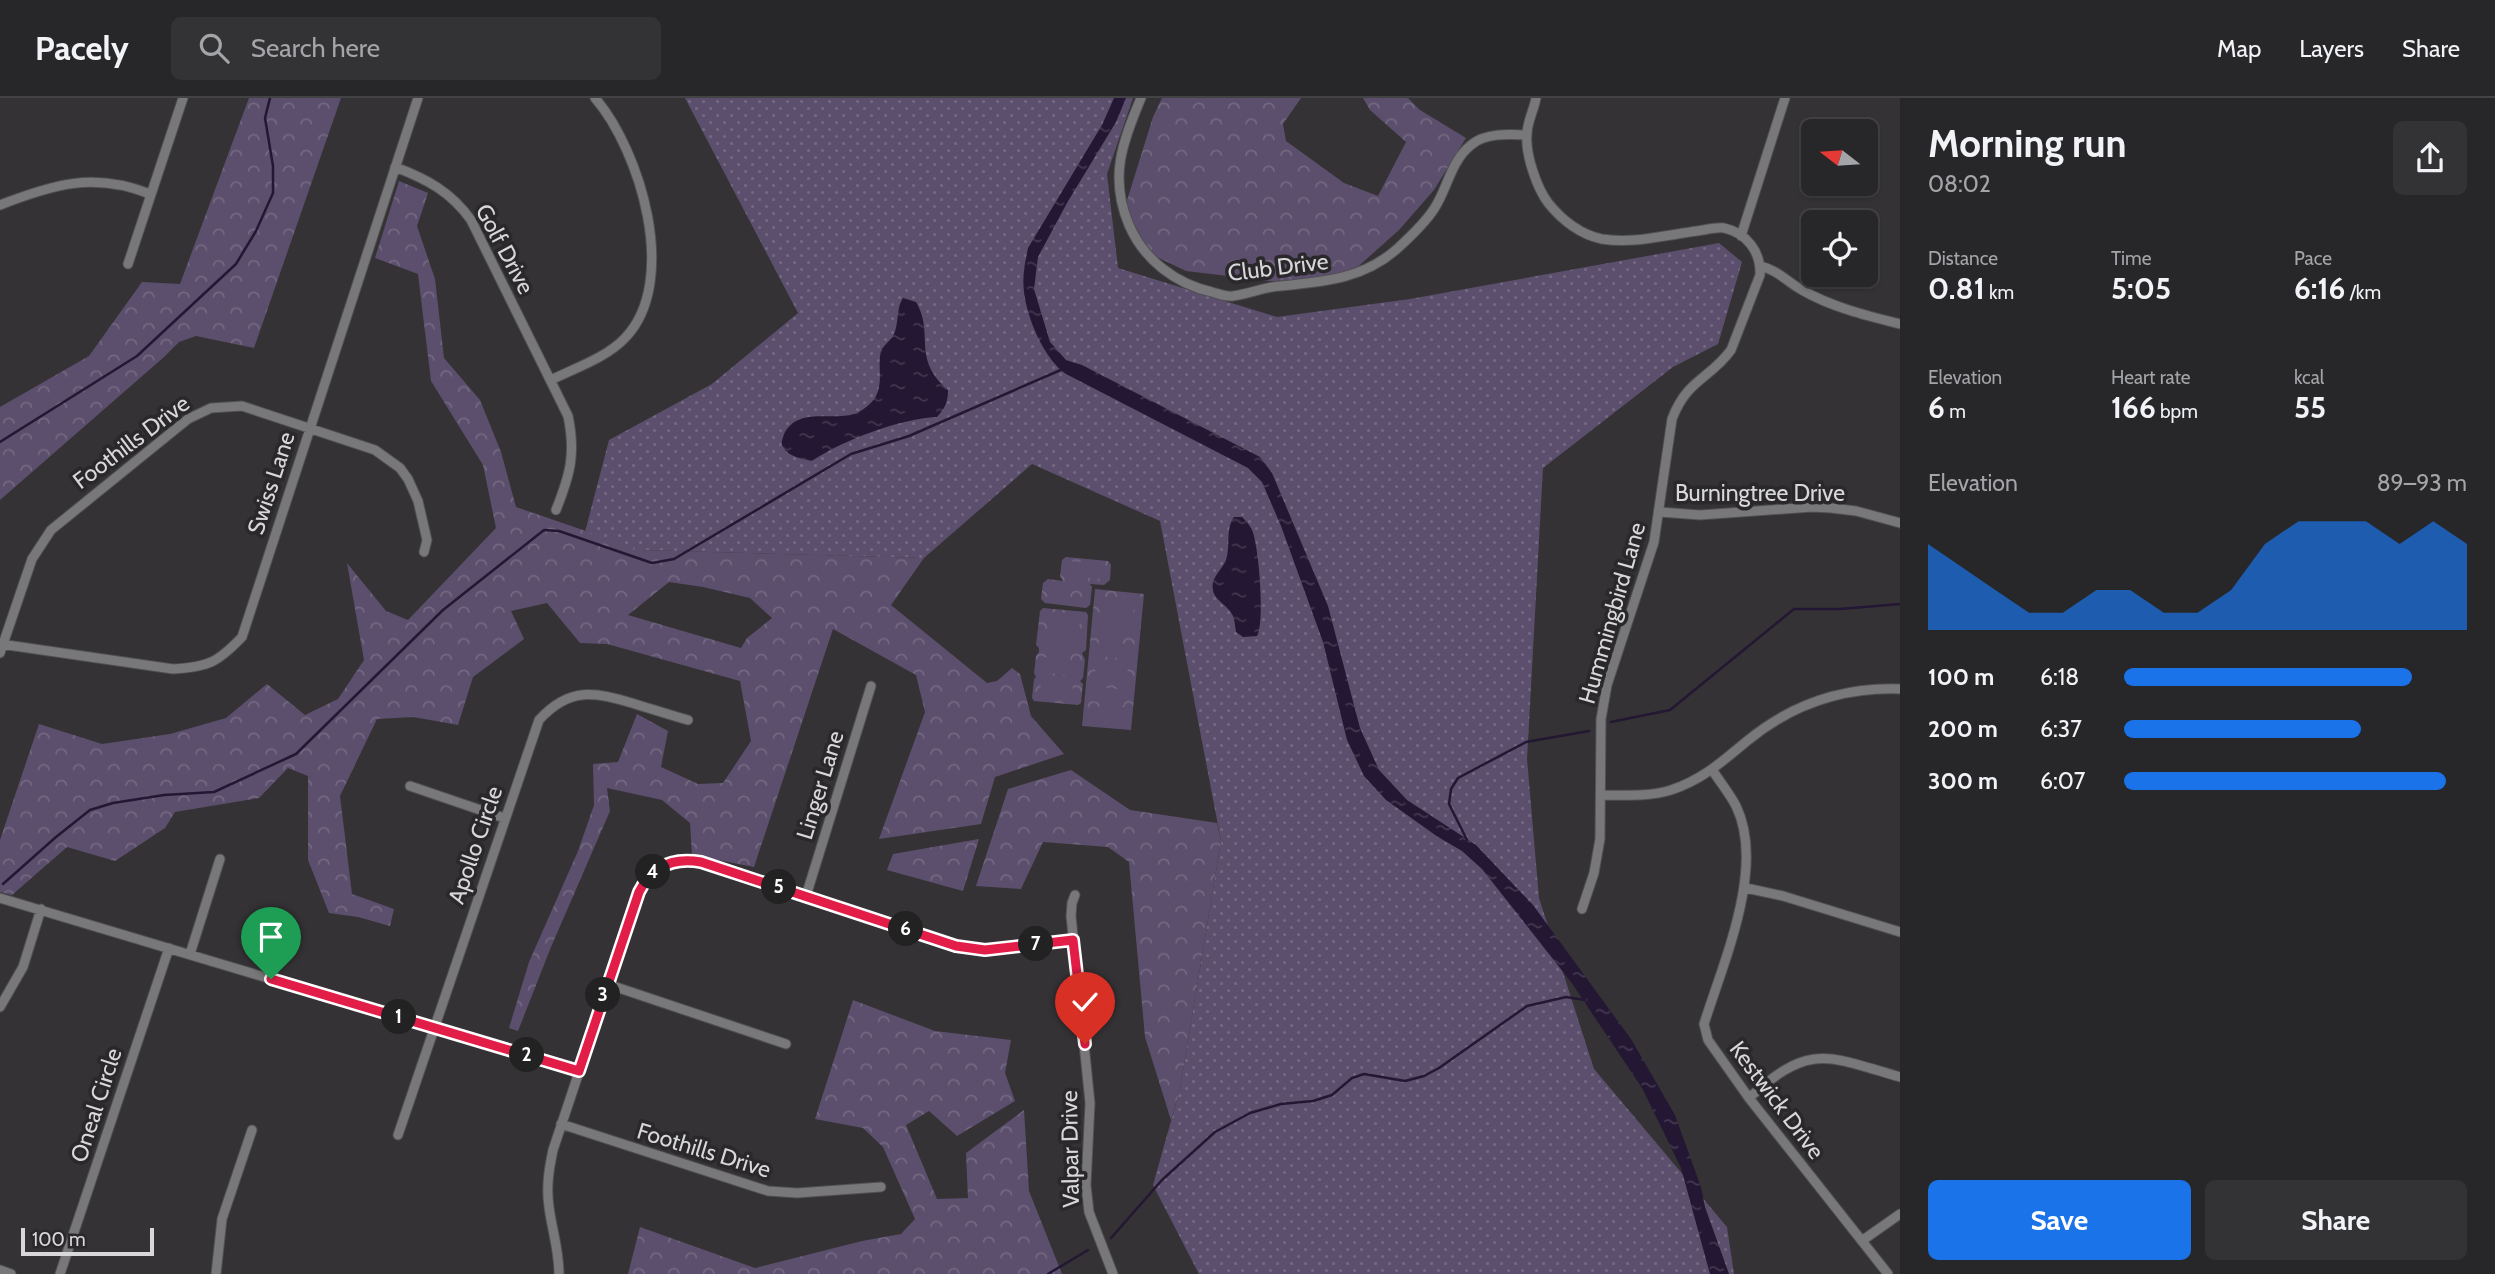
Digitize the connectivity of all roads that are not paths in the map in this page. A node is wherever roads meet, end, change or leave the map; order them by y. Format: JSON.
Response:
{"nodes":[{"id":1,"x":183,"y":98,"type":"edge"},
{"id":2,"x":418,"y":98,"type":"edge"},
{"id":3,"x":595,"y":98,"type":"edge"},
{"id":4,"x":1140,"y":98,"type":"edge"},
{"id":5,"x":1536,"y":98,"type":"edge"},
{"id":6,"x":1785,"y":98,"type":"edge"},
{"id":7,"x":1527,"y":135,"type":"junction"},
{"id":8,"x":395,"y":167,"type":"junction"},
{"id":9,"x":150,"y":194,"type":"junction"},
{"id":10,"x":0,"y":205,"type":"edge"},
{"id":11,"x":1741,"y":236,"type":"junction"},
{"id":12,"x":128,"y":264,"type":"dead end"},
{"id":13,"x":1760,"y":267,"type":"junction"},
{"id":14,"x":1900,"y":324,"type":"edge"},
{"id":15,"x":551,"y":380,"type":"junction"},
{"id":16,"x":309,"y":427,"type":"junction"},
{"id":17,"x":556,"y":510,"type":"dead end"},
{"id":18,"x":1660,"y":512,"type":"junction"},
{"id":19,"x":1900,"y":523,"type":"edge"},
{"id":20,"x":424,"y":552,"type":"dead end"},
{"id":21,"x":1,"y":647,"type":"edge"},
{"id":22,"x":871,"y":686,"type":"dead end"},
{"id":23,"x":1900,"y":689,"type":"edge"},
{"id":24,"x":688,"y":720,"type":"dead end"},
{"id":25,"x":1713,"y":771,"type":"junction"},
{"id":26,"x":410,"y":786,"type":"dead end"},
{"id":27,"x":1602,"y":795,"type":"junction"},
{"id":28,"x":504,"y":818,"type":"junction"},
{"id":29,"x":219,"y":859,"type":"dead end"},
{"id":30,"x":1746,"y":888,"type":"junction"},
{"id":31,"x":1075,"y":895,"type":"dead end"},
{"id":32,"x":806,"y":896,"type":"junction"},
{"id":33,"x":0,"y":898,"type":"edge"},
{"id":34,"x":41,"y":909,"type":"junction"},
{"id":35,"x":1582,"y":909,"type":"dead end"},
{"id":36,"x":1900,"y":932,"type":"edge"},
{"id":37,"x":1073,"y":940,"type":"junction"},
{"id":38,"x":169,"y":948,"type":"junction"},
{"id":39,"x":190,"y":954,"type":"junction"},
{"id":40,"x":607,"y":984,"type":"junction"},
{"id":41,"x":0,"y":1007,"type":"edge"},
{"id":42,"x":434,"y":1027,"type":"junction"},
{"id":43,"x":786,"y":1044,"type":"dead end"},
{"id":44,"x":579,"y":1071,"type":"junction"},
{"id":45,"x":1900,"y":1077,"type":"edge"},
{"id":46,"x":1749,"y":1098,"type":"junction"},
{"id":47,"x":561,"y":1124,"type":"junction"},
{"id":48,"x":252,"y":1130,"type":"dead end"},
{"id":49,"x":398,"y":1135,"type":"dead end"},
{"id":50,"x":881,"y":1187,"type":"dead end"},
{"id":51,"x":1900,"y":1214,"type":"edge"},
{"id":52,"x":1863,"y":1240,"type":"junction"},
{"id":53,"x":0,"y":1270,"type":"edge"},
{"id":54,"x":11,"y":1274,"type":"edge"},
{"id":55,"x":60,"y":1274,"type":"edge"},
{"id":56,"x":216,"y":1274,"type":"edge"},
{"id":57,"x":559,"y":1274,"type":"edge"},
{"id":58,"x":1113,"y":1274,"type":"edge"},
{"id":59,"x":1888,"y":1274,"type":"edge"}],
"edges":[{"from":1,"to":9,"type":"street"},
{"from":2,"to":8,"type":"street","name":"Swiss Lane"},
{"from":3,"to":15,"type":"street"},
{"from":4,"to":7,"type":"street","name":"Club Drive"},
{"from":5,"to":7,"type":"street"},
{"from":6,"to":11,"type":"street"},
{"from":7,"to":11,"type":"street"},
{"from":8,"to":15,"type":"street","name":"Golf Drive"},
{"from":8,"to":16,"type":"street","name":"Swiss Lane"},
{"from":9,"to":10,"type":"street"},
{"from":9,"to":12,"type":"street"},
{"from":11,"to":13,"type":"street"},
{"from":13,"to":14,"type":"street"},
{"from":13,"to":18,"type":"street","name":"Hummingbird Lane"},
{"from":15,"to":17,"type":"street","name":"Golf Drive"},
{"from":16,"to":20,"type":"street","name":"Foothills Drive"},
{"from":16,"to":21,"type":"street","name":"Foothills Drive"},
{"from":16,"to":21,"type":"street","name":"Swiss Lane"},
{"from":18,"to":19,"type":"street","name":"Burningtree Drive"},
{"from":18,"to":27,"type":"street","name":"Hummingbird Lane"},
{"from":22,"to":32,"type":"street","name":"Linger Lane"},
{"from":23,"to":25,"type":"street"},
{"from":24,"to":28,"type":"street","name":"Apollo Circle"},
{"from":25,"to":27,"type":"street"},
{"from":25,"to":30,"type":"street","name":"Kestwick Drive"},
{"from":26,"to":28,"type":"street"},
{"from":27,"to":35,"type":"street","name":"Hummingbird Lane"},
{"from":28,"to":42,"type":"street","name":"Apollo Circle"},
{"from":29,"to":39,"type":"street"},
{"from":30,"to":36,"type":"street"},
{"from":30,"to":46,"type":"street","name":"Kestwick Drive"},
{"from":31,"to":37,"type":"street","name":"Valpar Drive"},
{"from":32,"to":37,"type":"street"},
{"from":32,"to":40,"type":"street"},
{"from":33,"to":34,"type":"street"},
{"from":34,"to":38,"type":"street"},
{"from":34,"to":41,"type":"street"},
{"from":37,"to":58,"type":"street","name":"Valpar Drive"},
{"from":38,"to":39,"type":"street"},
{"from":38,"to":55,"type":"street","name":"Oneal Circle"},
{"from":39,"to":42,"type":"street"},
{"from":40,"to":43,"type":"street"},
{"from":40,"to":44,"type":"street"},
{"from":42,"to":44,"type":"street"},
{"from":42,"to":49,"type":"street","name":"Apollo Circle"},
{"from":44,"to":47,"type":"street"},
{"from":45,"to":46,"type":"street"},
{"from":46,"to":52,"type":"street","name":"Kestwick Drive"},
{"from":47,"to":50,"type":"street","name":"Foothills Drive"},
{"from":47,"to":57,"type":"street"},
{"from":48,"to":56,"type":"street"},
{"from":51,"to":52,"type":"street"},
{"from":52,"to":59,"type":"street","name":"Kestwick Drive"},
{"from":53,"to":54,"type":"street"}]}
